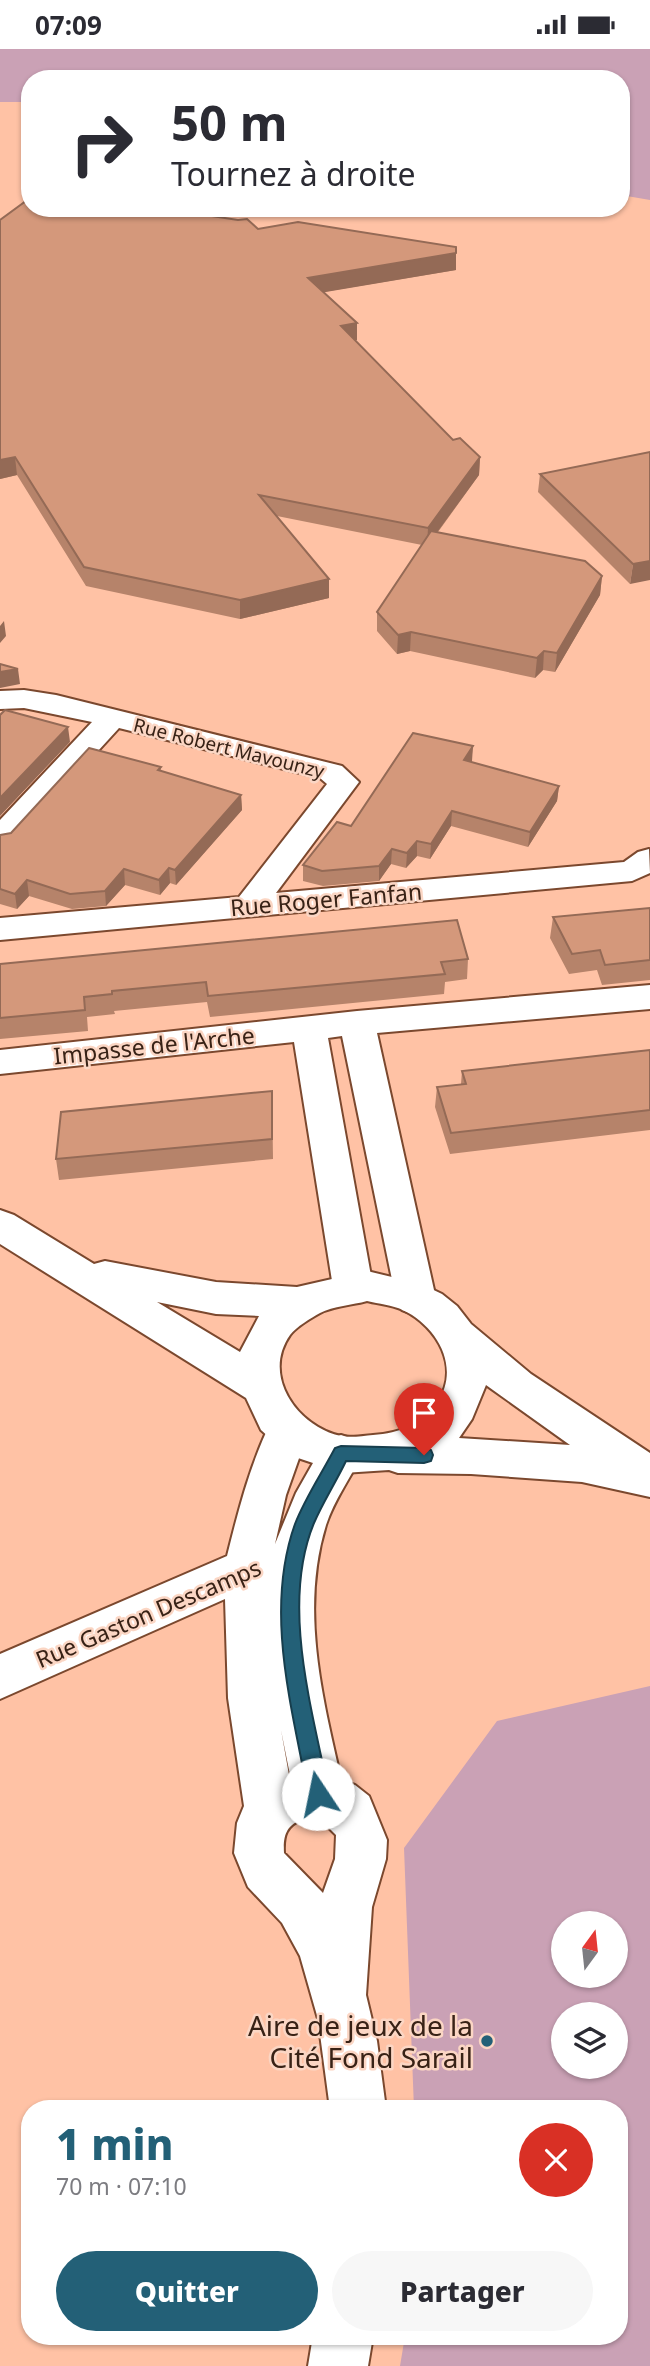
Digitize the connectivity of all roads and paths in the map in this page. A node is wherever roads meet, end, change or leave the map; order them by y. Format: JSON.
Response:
{"nodes":[{"id":1,"x":0,"y":700,"type":"edge"},
{"id":2,"x":112,"y":718,"type":"junction"},
{"id":3,"x":0,"y":839,"type":"edge"},
{"id":4,"x":649,"y":859,"type":"edge"},
{"id":5,"x":249,"y":906,"type":"junction"},
{"id":6,"x":0,"y":929,"type":"edge"},
{"id":7,"x":650,"y":997,"type":"edge"},
{"id":8,"x":357,"y":1023,"type":"junction"},
{"id":9,"x":309,"y":1029,"type":"junction"},
{"id":10,"x":0,"y":1062,"type":"edge"},
{"id":11,"x":341,"y":1217,"type":"junction"},
{"id":12,"x":400,"y":1223,"type":"junction"},
{"id":13,"x":0,"y":1225,"type":"edge"},
{"id":14,"x":63,"y":1267,"type":"junction"},
{"id":15,"x":353,"y":1287,"type":"junction"},
{"id":16,"x":416,"y":1300,"type":"junction"},
{"id":17,"x":300,"y":1303,"type":"junction"},
{"id":18,"x":457,"y":1335,"type":"junction"},
{"id":19,"x":260,"y":1386,"type":"junction"},
{"id":20,"x":288,"y":1430,"type":"junction"},
{"id":21,"x":360,"y":1454,"type":"junction"},
{"id":22,"x":650,"y":1478,"type":"edge"},
{"id":23,"x":298,"y":1552,"type":"junction"},
{"id":24,"x":247,"y":1568,"type":"junction"},
{"id":25,"x":0,"y":1677,"type":"edge"},
{"id":26,"x":318,"y":1794,"type":"junction"},
{"id":27,"x":271,"y":1812,"type":"junction"},
{"id":28,"x":357,"y":1869,"type":"junction"},
{"id":29,"x":287,"y":1891,"type":"junction"},
{"id":30,"x":340,"y":1992,"type":"junction"},
{"id":31,"x":357,"y":2100,"type":"edge"},
{"id":32,"x":342,"y":2345,"type":"edge"},
{"id":33,"x":338,"y":2366,"type":"edge"}],
"edges":[{"from":1,"to":2,"type":"street","name":"Rue Robert Mavounzy"},
{"from":2,"to":3,"type":"street"},
{"from":2,"to":5,"type":"street","name":"Rue Robert Mavounzy"},
{"from":4,"to":5,"type":"street","name":"Rue Roger Fanfan"},
{"from":5,"to":6,"type":"street","name":"Rue Roger Fanfan"},
{"from":7,"to":8,"type":"street","name":"Impasse de l'Arche"},
{"from":8,"to":9,"type":"street","name":"Impasse de l'Arche"},
{"from":8,"to":12,"type":"street"},
{"from":9,"to":10,"type":"street","name":"Impasse de l'Arche"},
{"from":9,"to":11,"type":"street"},
{"from":11,"to":12,"type":"street"},
{"from":11,"to":15,"type":"street"},
{"from":12,"to":16,"type":"street"},
{"from":13,"to":14,"type":"street"},
{"from":14,"to":17,"type":"street"},
{"from":14,"to":19,"type":"street"},
{"from":15,"to":16,"type":"street"},
{"from":15,"to":17,"type":"street"},
{"from":16,"to":18,"type":"street"},
{"from":17,"to":19,"type":"street"},
{"from":18,"to":21,"type":"street"},
{"from":18,"to":22,"type":"street"},
{"from":19,"to":20,"type":"street"},
{"from":20,"to":21,"type":"street"},
{"from":20,"to":24,"type":"street"},
{"from":21,"to":22,"type":"street"},
{"from":21,"to":23,"type":"street"},
{"from":23,"to":24,"type":"street","name":"Rue Gaston Descamps"},
{"from":23,"to":26,"type":"street"},
{"from":24,"to":25,"type":"street","name":"Rue Gaston Descamps"},
{"from":24,"to":27,"type":"street"},
{"from":26,"to":27,"type":"street"},
{"from":26,"to":28,"type":"street"},
{"from":27,"to":29,"type":"street"},
{"from":28,"to":29,"type":"street"},
{"from":28,"to":30,"type":"street"},
{"from":29,"to":30,"type":"street"},
{"from":30,"to":31,"type":"street"},
{"from":32,"to":33,"type":"street"}]}
